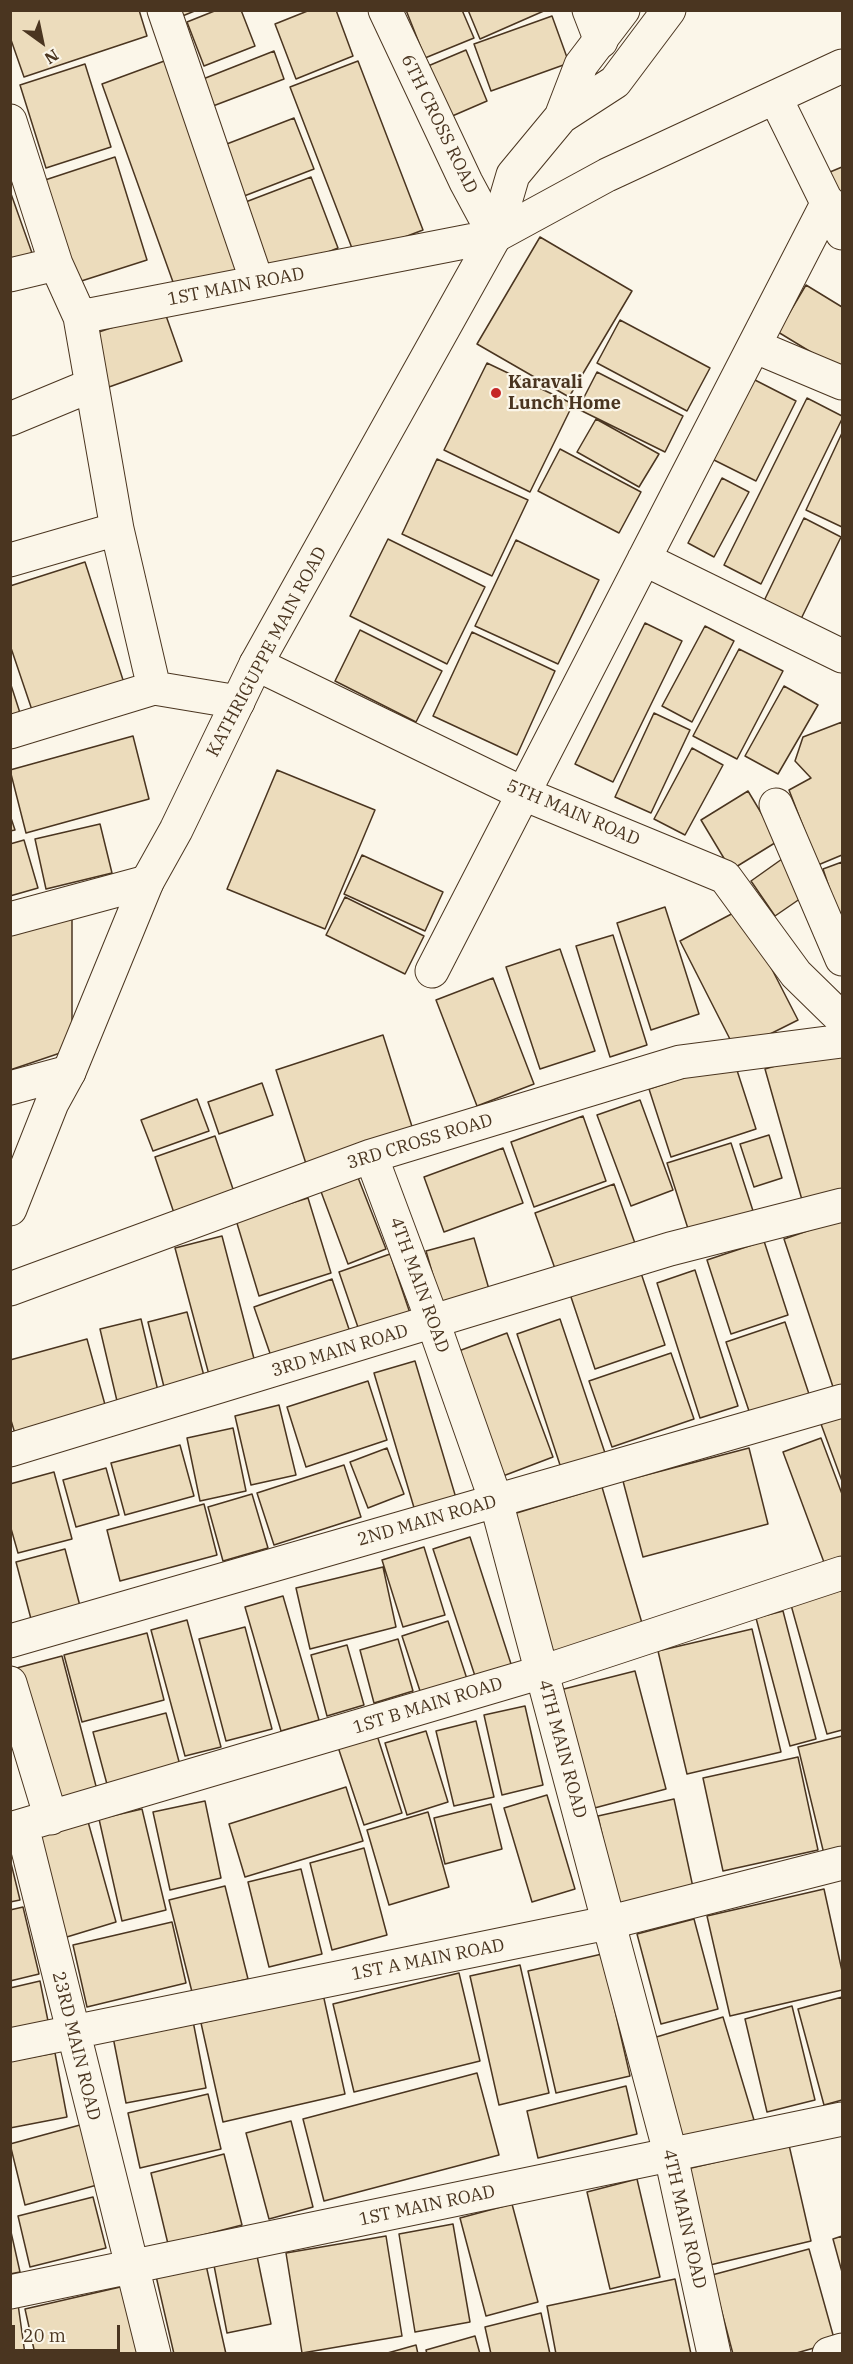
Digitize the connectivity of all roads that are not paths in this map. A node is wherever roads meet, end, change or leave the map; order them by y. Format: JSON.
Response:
{"nodes":[{"id":1,"x":164,"y":10,"type":"edge"},
{"id":2,"x":385,"y":10,"type":"edge"},
{"id":3,"x":589,"y":10,"type":"edge"},
{"id":4,"x":622,"y":10,"type":"edge"},
{"id":5,"x":669,"y":10,"type":"edge"},
{"id":6,"x":601,"y":41,"type":"junction"},
{"id":7,"x":843,"y":66,"type":"edge"},
{"id":8,"x":775,"y":97,"type":"junction"},
{"id":9,"x":561,"y":117,"type":"junction"},
{"id":10,"x":10,"y":121,"type":"edge"},
{"id":11,"x":828,"y":202,"type":"junction"},
{"id":12,"x":843,"y":233,"type":"edge"},
{"id":13,"x":495,"y":236,"type":"junction"},
{"id":14,"x":56,"y":264,"type":"junction"},
{"id":15,"x":10,"y":275,"type":"edge"},
{"id":16,"x":257,"y":282,"type":"junction"},
{"id":17,"x":80,"y":317,"type":"junction"},
{"id":18,"x":754,"y":346,"type":"junction"},
{"id":19,"x":843,"y":383,"type":"edge"},
{"id":20,"x":92,"y":385,"type":"junction"},
{"id":21,"x":10,"y":419,"type":"edge"},
{"id":22,"x":117,"y":529,"type":"junction"},
{"id":23,"x":10,"y":560,"type":"edge"},
{"id":24,"x":644,"y":560,"type":"junction"},
{"id":25,"x":843,"y":656,"type":"edge"},
{"id":26,"x":256,"y":664,"type":"junction"},
{"id":27,"x":154,"y":688,"type":"junction"},
{"id":28,"x":238,"y":702,"type":"junction"},
{"id":29,"x":10,"y":732,"type":"edge"},
{"id":30,"x":524,"y":794,"type":"junction"},
{"id":31,"x":776,"y":805,"type":"dead end"},
{"id":32,"x":147,"y":882,"type":"junction"},
{"id":33,"x":10,"y":919,"type":"edge"},
{"id":34,"x":843,"y":959,"type":"edge"},
{"id":35,"x":432,"y":971,"type":"dead end"},
{"id":36,"x":843,"y":1020,"type":"edge"},
{"id":37,"x":843,"y":1041,"type":"edge"},
{"id":38,"x":69,"y":1072,"type":"junction"},
{"id":39,"x":10,"y":1088,"type":"edge"},
{"id":40,"x":371,"y":1156,"type":"junction"},
{"id":41,"x":843,"y":1204,"type":"edge"},
{"id":42,"x":10,"y":1209,"type":"edge"},
{"id":43,"x":10,"y":1289,"type":"edge"},
{"id":44,"x":433,"y":1322,"type":"junction"},
{"id":45,"x":843,"y":1401,"type":"edge"},
{"id":46,"x":10,"y":1449,"type":"edge"},
{"id":47,"x":496,"y":1502,"type":"junction"},
{"id":48,"x":843,"y":1574,"type":"edge"},
{"id":49,"x":10,"y":1641,"type":"edge"},
{"id":50,"x":542,"y":1672,"type":"junction"},
{"id":51,"x":10,"y":1683,"type":"edge"},
{"id":52,"x":28,"y":1824,"type":"edge"},
{"id":53,"x":843,"y":1863,"type":"edge"},
{"id":54,"x":607,"y":1923,"type":"junction"},
{"id":55,"x":72,"y":2032,"type":"junction"},
{"id":56,"x":10,"y":2045,"type":"edge"},
{"id":57,"x":843,"y":2119,"type":"edge"},
{"id":58,"x":671,"y":2156,"type":"junction"},
{"id":59,"x":132,"y":2267,"type":"junction"},
{"id":60,"x":10,"y":2292,"type":"edge"},
{"id":61,"x":843,"y":2350,"type":"edge"},
{"id":62,"x":154,"y":2354,"type":"edge"},
{"id":63,"x":714,"y":2354,"type":"edge"},
{"id":64,"x":829,"y":2354,"type":"edge"}],
"edges":[{"from":1,"to":16,"type":"street"},
{"from":2,"to":13,"type":"street","name":"6TH CROSS ROAD"},
{"from":3,"to":6,"type":"street"},
{"from":4,"to":6,"type":"street","name":"KATHRIGUPPE MAIN ROAD"},
{"from":5,"to":9,"type":"street","name":"KATHRIGUPPE MAIN ROAD"},
{"from":6,"to":9,"type":"street","name":"KATHRIGUPPE MAIN ROAD"},
{"from":7,"to":8,"type":"street"},
{"from":8,"to":11,"type":"street"},
{"from":8,"to":13,"type":"street"},
{"from":9,"to":13,"type":"street","name":"KATHRIGUPPE MAIN ROAD"},
{"from":10,"to":14,"type":"street"},
{"from":11,"to":12,"type":"street"},
{"from":11,"to":18,"type":"street"},
{"from":13,"to":16,"type":"street","name":"1ST MAIN ROAD"},
{"from":13,"to":26,"type":"street","name":"KATHRIGUPPE MAIN ROAD"},
{"from":14,"to":15,"type":"street"},
{"from":14,"to":17,"type":"street"},
{"from":16,"to":17,"type":"street","name":"1ST MAIN ROAD"},
{"from":17,"to":20,"type":"street"},
{"from":18,"to":19,"type":"street"},
{"from":18,"to":24,"type":"street"},
{"from":20,"to":21,"type":"street"},
{"from":20,"to":22,"type":"street"},
{"from":22,"to":23,"type":"street"},
{"from":22,"to":27,"type":"street"},
{"from":24,"to":25,"type":"street"},
{"from":24,"to":30,"type":"street"},
{"from":26,"to":28,"type":"street","name":"KATHRIGUPPE MAIN ROAD"},
{"from":26,"to":30,"type":"street","name":"5TH MAIN ROAD"},
{"from":27,"to":28,"type":"street"},
{"from":27,"to":29,"type":"street"},
{"from":28,"to":32,"type":"street","name":"KATHRIGUPPE MAIN ROAD"},
{"from":30,"to":35,"type":"street"},
{"from":30,"to":36,"type":"street","name":"5TH MAIN ROAD"},
{"from":31,"to":34,"type":"street"},
{"from":32,"to":33,"type":"street"},
{"from":32,"to":38,"type":"street","name":"KATHRIGUPPE MAIN ROAD"},
{"from":37,"to":40,"type":"street","name":"3RD CROSS ROAD"},
{"from":38,"to":39,"type":"street"},
{"from":38,"to":42,"type":"street","name":"KATHRIGUPPE MAIN ROAD"},
{"from":40,"to":43,"type":"street","name":"3RD CROSS ROAD"},
{"from":40,"to":44,"type":"street","name":"4TH MAIN ROAD"},
{"from":41,"to":44,"type":"street","name":"3RD MAIN ROAD"},
{"from":44,"to":46,"type":"street","name":"3RD MAIN ROAD"},
{"from":44,"to":47,"type":"street","name":"4TH MAIN ROAD"},
{"from":45,"to":47,"type":"street","name":"2ND MAIN ROAD"},
{"from":47,"to":49,"type":"street","name":"2ND MAIN ROAD"},
{"from":47,"to":50,"type":"street","name":"4TH MAIN ROAD"},
{"from":48,"to":50,"type":"street","name":"1ST B MAIN ROAD"},
{"from":50,"to":52,"type":"street","name":"1ST B MAIN ROAD"},
{"from":50,"to":54,"type":"street","name":"4TH MAIN ROAD"},
{"from":51,"to":52,"type":"street","name":"23RD MAIN ROAD"},
{"from":52,"to":55,"type":"street","name":"23RD MAIN ROAD"},
{"from":53,"to":54,"type":"street","name":"1ST A MAIN ROAD"},
{"from":54,"to":55,"type":"street","name":"1ST A MAIN ROAD"},
{"from":54,"to":58,"type":"street","name":"4TH MAIN ROAD"},
{"from":55,"to":56,"type":"street","name":"1ST A MAIN ROAD"},
{"from":55,"to":59,"type":"street","name":"23RD MAIN ROAD"},
{"from":57,"to":58,"type":"street","name":"1ST MAIN ROAD"},
{"from":58,"to":59,"type":"street","name":"1ST MAIN ROAD"},
{"from":58,"to":63,"type":"street","name":"4TH MAIN ROAD"},
{"from":59,"to":60,"type":"street","name":"1ST MAIN ROAD"},
{"from":59,"to":62,"type":"street","name":"23RD MAIN ROAD"},
{"from":61,"to":64,"type":"street"}]}
